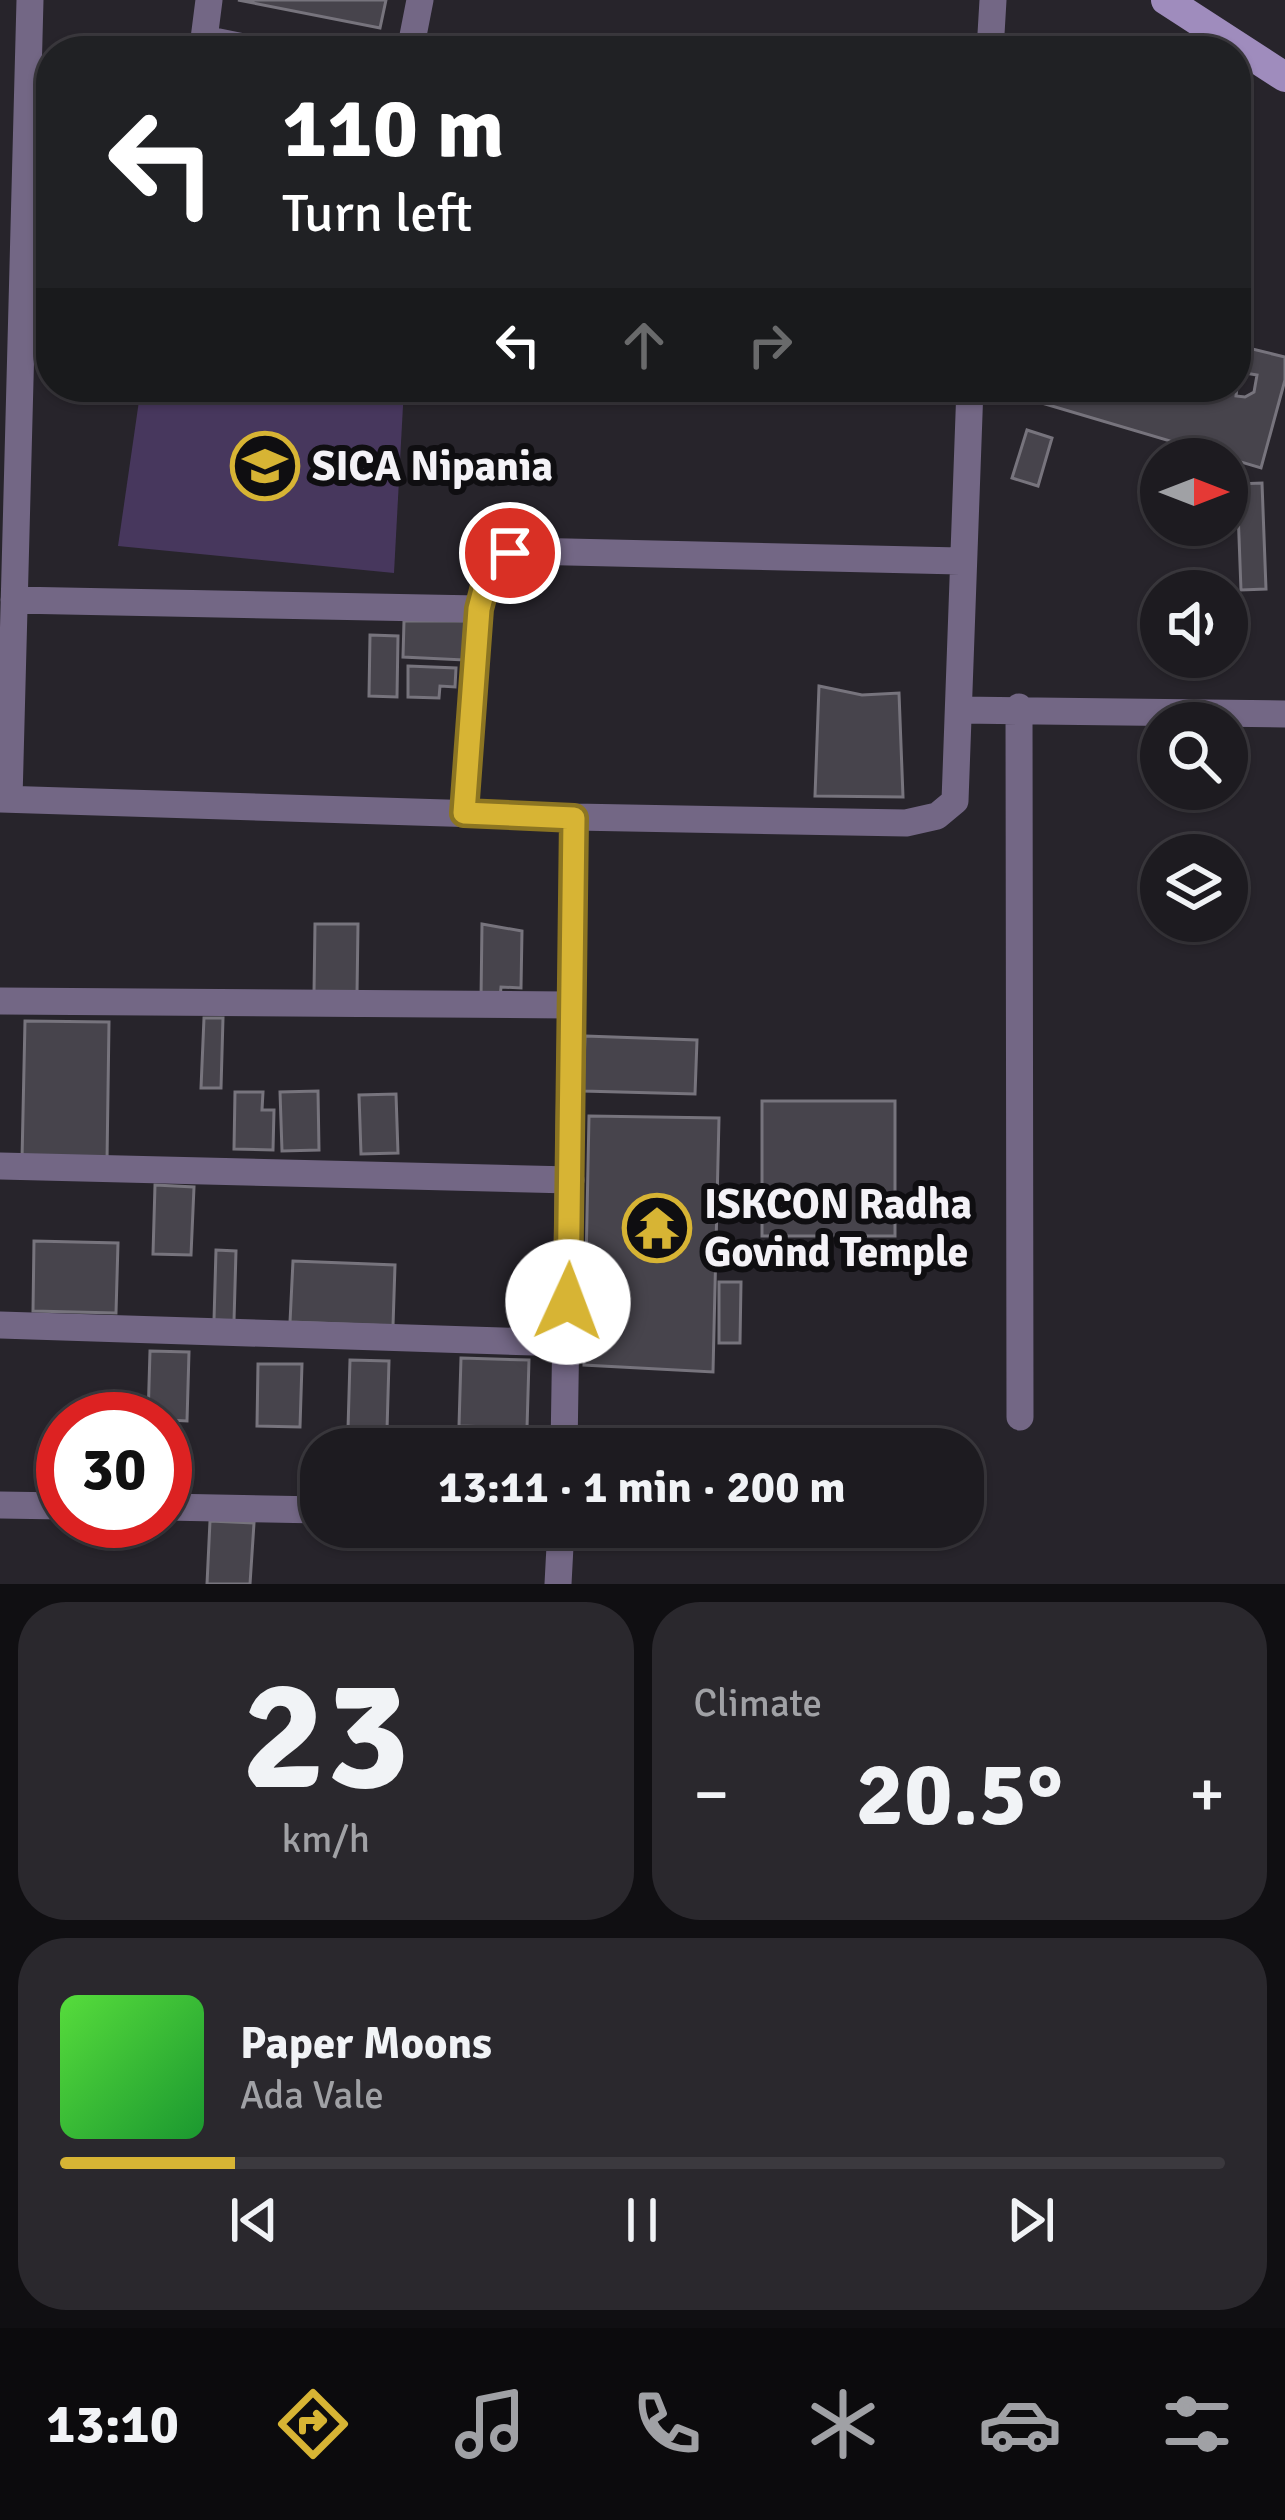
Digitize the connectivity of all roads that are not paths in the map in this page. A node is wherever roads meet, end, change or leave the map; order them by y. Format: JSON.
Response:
{"nodes":[{"id":1,"x":30,"y":0,"type":"edge"},
{"id":2,"x":208,"y":0,"type":"edge"},
{"id":3,"x":420,"y":0,"type":"edge"},
{"id":4,"x":993,"y":0,"type":"edge"},
{"id":5,"x":1166,"y":0,"type":"edge"},
{"id":6,"x":204,"y":36,"type":"edge"},
{"id":7,"x":413,"y":36,"type":"edge"},
{"id":8,"x":991,"y":36,"type":"edge"},
{"id":9,"x":1222,"y":36,"type":"edge"},
{"id":10,"x":1251,"y":55,"type":"edge"},
{"id":11,"x":1285,"y":77,"type":"edge"},
{"id":12,"x":969,"y":402,"type":"edge"},
{"id":13,"x":960,"y":561,"type":"junction"},
{"id":14,"x":10,"y":582,"type":"edge"},
{"id":15,"x":479,"y":609,"type":"junction"},
{"id":16,"x":1019,"y":707,"type":"junction"},
{"id":17,"x":961,"y":710,"type":"junction"},
{"id":18,"x":1285,"y":713,"type":"edge"},
{"id":19,"x":4,"y":799,"type":"edge"},
{"id":20,"x":464,"y":813,"type":"junction"},
{"id":21,"x":574,"y":818,"type":"junction"},
{"id":22,"x":0,"y":1000,"type":"edge"},
{"id":23,"x":569,"y":1005,"type":"junction"},
{"id":24,"x":0,"y":1166,"type":"edge"},
{"id":25,"x":571,"y":1180,"type":"junction"},
{"id":26,"x":0,"y":1325,"type":"edge"},
{"id":27,"x":567,"y":1343,"type":"junction"},
{"id":28,"x":1020,"y":1418,"type":"dead end"},
{"id":29,"x":565,"y":1428,"type":"edge"},
{"id":30,"x":0,"y":1505,"type":"edge"},
{"id":31,"x":36,"y":1506,"type":"edge"},
{"id":32,"x":192,"y":1508,"type":"edge"},
{"id":33,"x":300,"y":1510,"type":"edge"},
{"id":34,"x":560,"y":1548,"type":"edge"},
{"id":35,"x":558,"y":1584,"type":"edge"}],
"edges":[{"from":1,"to":14,"type":"street"},
{"from":2,"to":6,"type":"street"},
{"from":3,"to":7,"type":"street"},
{"from":4,"to":8,"type":"street"},
{"from":5,"to":9,"type":"street"},
{"from":10,"to":11,"type":"street"},
{"from":12,"to":13,"type":"street"},
{"from":13,"to":15,"type":"street"},
{"from":13,"to":17,"type":"street"},
{"from":14,"to":15,"type":"street"},
{"from":14,"to":19,"type":"street"},
{"from":15,"to":20,"type":"street"},
{"from":16,"to":17,"type":"street"},
{"from":16,"to":18,"type":"street"},
{"from":16,"to":28,"type":"street"},
{"from":17,"to":21,"type":"street"},
{"from":19,"to":20,"type":"street"},
{"from":20,"to":21,"type":"street"},
{"from":21,"to":23,"type":"street"},
{"from":22,"to":23,"type":"street"},
{"from":23,"to":25,"type":"street"},
{"from":24,"to":25,"type":"street"},
{"from":25,"to":27,"type":"street"},
{"from":26,"to":27,"type":"street"},
{"from":27,"to":29,"type":"street"},
{"from":30,"to":31,"type":"street"},
{"from":32,"to":33,"type":"street"},
{"from":34,"to":35,"type":"street"}]}
